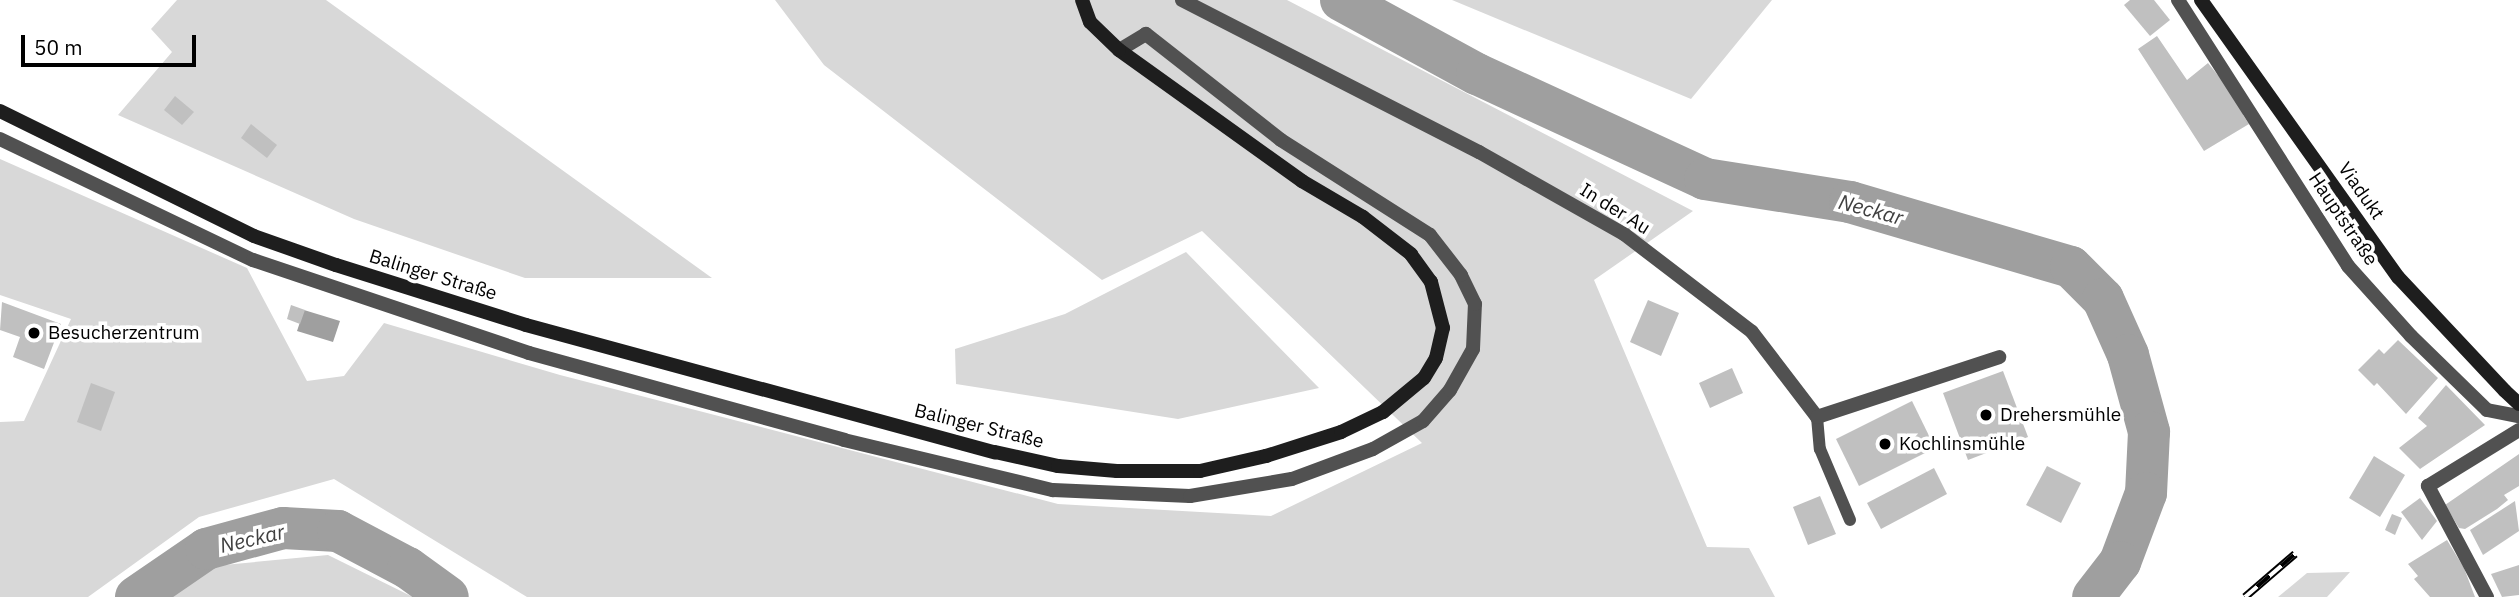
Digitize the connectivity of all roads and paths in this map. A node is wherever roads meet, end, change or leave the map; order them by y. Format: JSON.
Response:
{"nodes":[{"id":1,"x":1082,"y":0,"type":"edge"},
{"id":2,"x":1182,"y":0,"type":"edge"},
{"id":3,"x":2178,"y":0,"type":"edge"},
{"id":4,"x":2201,"y":0,"type":"edge"},
{"id":5,"x":1119,"y":50,"type":"junction"},
{"id":6,"x":0,"y":111,"type":"edge"},
{"id":7,"x":0,"y":139,"type":"edge"},
{"id":8,"x":1998,"y":357,"type":"dead end"},
{"id":9,"x":2519,"y":404,"type":"edge"},
{"id":10,"x":2519,"y":416,"type":"edge"},
{"id":11,"x":1817,"y":417,"type":"junction"},
{"id":12,"x":2519,"y":430,"type":"edge"},
{"id":13,"x":1850,"y":520,"type":"dead end"},
{"id":14,"x":2487,"y":597,"type":"edge"}],
"edges":[{"from":1,"to":5,"type":"main road","name":"Balinger Straße"},
{"from":2,"to":11,"type":"street","name":"In der Au"},
{"from":3,"to":10,"type":"street","name":"Hauptstraße"},
{"from":4,"to":9,"type":"main road","name":"Viadukt","bridge":true},
{"from":5,"to":6,"type":"main road","name":"Balinger Straße"},
{"from":5,"to":7,"type":"street"},
{"from":8,"to":11,"type":"street"},
{"from":11,"to":13,"type":"lane"},
{"from":12,"to":14,"type":"street"}]}
